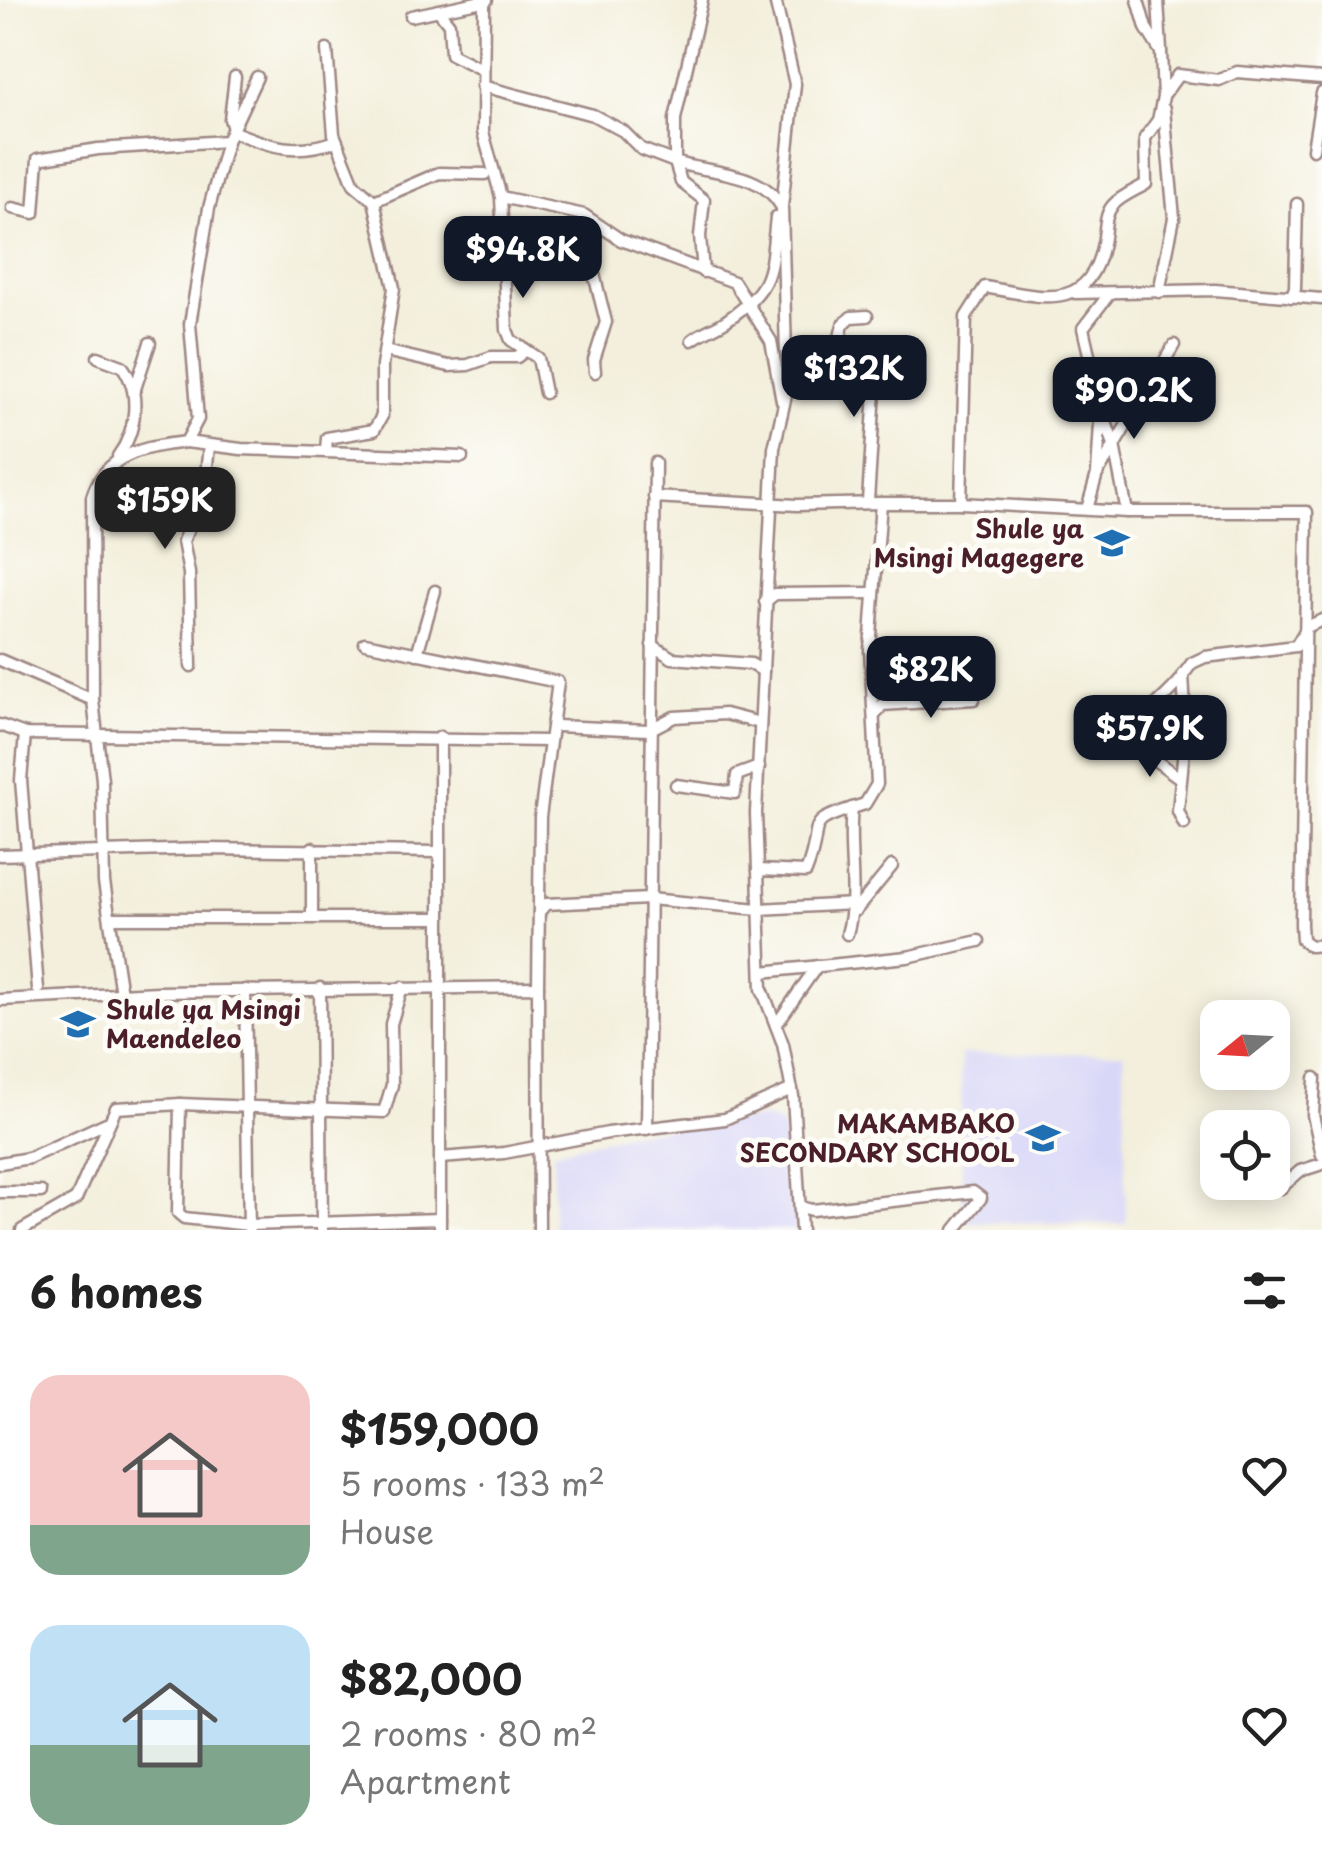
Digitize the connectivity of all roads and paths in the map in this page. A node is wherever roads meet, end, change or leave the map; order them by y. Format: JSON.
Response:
{"nodes":[{"id":1,"x":486,"y":0,"type":"edge"},
{"id":2,"x":702,"y":0,"type":"edge"},
{"id":3,"x":775,"y":0,"type":"edge"},
{"id":4,"x":1138,"y":0,"type":"edge"},
{"id":5,"x":1159,"y":1,"type":"edge"},
{"id":6,"x":438,"y":10,"type":"junction"},
{"id":7,"x":411,"y":16,"type":"dead end"},
{"id":8,"x":327,"y":50,"type":"dead end"},
{"id":9,"x":1161,"y":52,"type":"junction"},
{"id":10,"x":483,"y":70,"type":"junction"},
{"id":11,"x":234,"y":76,"type":"dead end"},
{"id":12,"x":258,"y":77,"type":"dead end"},
{"id":13,"x":1322,"y":80,"type":"edge"},
{"id":14,"x":482,"y":86,"type":"junction"},
{"id":15,"x":1322,"y":94,"type":"edge"},
{"id":16,"x":1163,"y":97,"type":"junction"},
{"id":17,"x":230,"y":136,"type":"junction"},
{"id":18,"x":336,"y":141,"type":"junction"},
{"id":19,"x":1313,"y":149,"type":"dead end"},
{"id":20,"x":674,"y":162,"type":"junction"},
{"id":21,"x":485,"y":174,"type":"dead end"},
{"id":22,"x":501,"y":197,"type":"junction"},
{"id":23,"x":374,"y":201,"type":"junction"},
{"id":24,"x":779,"y":202,"type":"junction"},
{"id":25,"x":1296,"y":204,"type":"dead end"},
{"id":26,"x":13,"y":208,"type":"dead end"},
{"id":27,"x":595,"y":224,"type":"junction"},
{"id":28,"x":703,"y":272,"type":"junction"},
{"id":29,"x":1110,"y":292,"type":"junction"},
{"id":30,"x":1159,"y":292,"type":"junction"},
{"id":31,"x":1074,"y":293,"type":"junction"},
{"id":32,"x":1291,"y":297,"type":"junction"},
{"id":33,"x":1322,"y":299,"type":"edge"},
{"id":34,"x":745,"y":304,"type":"junction"},
{"id":35,"x":866,"y":316,"type":"dead end"},
{"id":36,"x":692,"y":340,"type":"dead end"},
{"id":37,"x":150,"y":343,"type":"dead end"},
{"id":38,"x":1174,"y":345,"type":"dead end"},
{"id":39,"x":526,"y":350,"type":"junction"},
{"id":40,"x":386,"y":351,"type":"junction"},
{"id":41,"x":98,"y":356,"type":"dead end"},
{"id":42,"x":595,"y":372,"type":"dead end"},
{"id":43,"x":808,"y":374,"type":"junction"},
{"id":44,"x":134,"y":390,"type":"junction"},
{"id":45,"x":787,"y":391,"type":"junction"},
{"id":46,"x":545,"y":394,"type":"dead end"},
{"id":47,"x":1101,"y":407,"type":"junction"},
{"id":48,"x":783,"y":408,"type":"junction"},
{"id":49,"x":186,"y":442,"type":"junction"},
{"id":50,"x":1114,"y":445,"type":"junction"},
{"id":51,"x":210,"y":446,"type":"junction"},
{"id":52,"x":326,"y":451,"type":"junction"},
{"id":53,"x":118,"y":456,"type":"junction"},
{"id":54,"x":462,"y":457,"type":"dead end"},
{"id":55,"x":655,"y":462,"type":"dead end"},
{"id":56,"x":1097,"y":474,"type":"junction"},
{"id":57,"x":654,"y":497,"type":"junction"},
{"id":58,"x":874,"y":502,"type":"junction"},
{"id":59,"x":772,"y":504,"type":"junction"},
{"id":60,"x":962,"y":504,"type":"junction"},
{"id":61,"x":1086,"y":508,"type":"junction"},
{"id":62,"x":1127,"y":512,"type":"junction"},
{"id":63,"x":436,"y":591,"type":"dead end"},
{"id":64,"x":874,"y":594,"type":"junction"},
{"id":65,"x":765,"y":602,"type":"junction"},
{"id":66,"x":1322,"y":620,"type":"edge"},
{"id":67,"x":1307,"y":627,"type":"junction"},
{"id":68,"x":365,"y":643,"type":"dead end"},
{"id":69,"x":652,"y":645,"type":"junction"},
{"id":70,"x":417,"y":654,"type":"junction"},
{"id":71,"x":0,"y":660,"type":"edge"},
{"id":72,"x":191,"y":666,"type":"dead end"},
{"id":73,"x":763,"y":670,"type":"junction"},
{"id":74,"x":1184,"y":676,"type":"junction"},
{"id":75,"x":93,"y":700,"type":"junction"},
{"id":76,"x":974,"y":700,"type":"dead end"},
{"id":77,"x":874,"y":717,"type":"junction"},
{"id":78,"x":760,"y":722,"type":"junction"},
{"id":79,"x":0,"y":725,"type":"edge"},
{"id":80,"x":556,"y":726,"type":"junction"},
{"id":81,"x":649,"y":730,"type":"junction"},
{"id":82,"x":1134,"y":731,"type":"dead end"},
{"id":83,"x":25,"y":734,"type":"junction"},
{"id":84,"x":97,"y":736,"type":"junction"},
{"id":85,"x":440,"y":737,"type":"junction"},
{"id":86,"x":548,"y":741,"type":"junction"},
{"id":87,"x":1141,"y":750,"type":"dead end"},
{"id":88,"x":759,"y":768,"type":"junction"},
{"id":89,"x":1181,"y":778,"type":"junction"},
{"id":90,"x":676,"y":785,"type":"dead end"},
{"id":91,"x":852,"y":808,"type":"junction"},
{"id":92,"x":1184,"y":824,"type":"dead end"},
{"id":93,"x":1322,"y":824,"type":"edge"},
{"id":94,"x":1305,"y":826,"type":"junction"},
{"id":95,"x":312,"y":848,"type":"junction"},
{"id":96,"x":103,"y":850,"type":"junction"},
{"id":97,"x":438,"y":852,"type":"junction"},
{"id":98,"x":27,"y":854,"type":"junction"},
{"id":99,"x":0,"y":855,"type":"edge"},
{"id":100,"x":892,"y":866,"type":"dead end"},
{"id":101,"x":758,"y":870,"type":"junction"},
{"id":102,"x":649,"y":899,"type":"junction"},
{"id":103,"x":759,"y":909,"type":"junction"},
{"id":104,"x":853,"y":910,"type":"junction"},
{"id":105,"x":538,"y":914,"type":"junction"},
{"id":106,"x":112,"y":918,"type":"junction"},
{"id":107,"x":312,"y":918,"type":"junction"},
{"id":108,"x":437,"y":918,"type":"junction"},
{"id":109,"x":847,"y":934,"type":"dead end"},
{"id":110,"x":979,"y":941,"type":"dead end"},
{"id":111,"x":1322,"y":945,"type":"edge"},
{"id":112,"x":817,"y":966,"type":"junction"},
{"id":113,"x":762,"y":972,"type":"junction"},
{"id":114,"x":439,"y":985,"type":"junction"},
{"id":115,"x":402,"y":986,"type":"junction"},
{"id":116,"x":538,"y":987,"type":"junction"},
{"id":117,"x":38,"y":988,"type":"dead end"},
{"id":118,"x":320,"y":988,"type":"junction"},
{"id":119,"x":245,"y":990,"type":"junction"},
{"id":120,"x":121,"y":994,"type":"junction"},
{"id":121,"x":0,"y":1000,"type":"edge"},
{"id":122,"x":776,"y":1025,"type":"junction"},
{"id":123,"x":1314,"y":1078,"type":"dead end"},
{"id":124,"x":792,"y":1089,"type":"junction"},
{"id":125,"x":180,"y":1104,"type":"junction"},
{"id":126,"x":246,"y":1108,"type":"junction"},
{"id":127,"x":322,"y":1111,"type":"junction"},
{"id":128,"x":110,"y":1120,"type":"junction"},
{"id":129,"x":647,"y":1128,"type":"junction"},
{"id":130,"x":540,"y":1145,"type":"junction"},
{"id":131,"x":1322,"y":1154,"type":"edge"},
{"id":132,"x":440,"y":1158,"type":"junction"},
{"id":133,"x":0,"y":1163,"type":"edge"},
{"id":134,"x":1322,"y":1164,"type":"edge"},
{"id":135,"x":1290,"y":1180,"type":"edge"},
{"id":136,"x":0,"y":1192,"type":"edge"},
{"id":137,"x":41,"y":1192,"type":"dead end"},
{"id":138,"x":801,"y":1206,"type":"junction"},
{"id":139,"x":440,"y":1224,"type":"edge"},
{"id":140,"x":322,"y":1226,"type":"edge"},
{"id":141,"x":249,"y":1228,"type":"edge"},
{"id":142,"x":22,"y":1230,"type":"edge"},
{"id":143,"x":538,"y":1230,"type":"edge"},
{"id":144,"x":802,"y":1230,"type":"edge"},
{"id":145,"x":955,"y":1230,"type":"edge"}],
"edges":[{"from":1,"to":6,"type":"street"},
{"from":1,"to":10,"type":"street"},
{"from":2,"to":20,"type":"street"},
{"from":3,"to":24,"type":"street"},
{"from":4,"to":9,"type":"street"},
{"from":5,"to":9,"type":"street"},
{"from":6,"to":7,"type":"street"},
{"from":6,"to":10,"type":"street"},
{"from":8,"to":18,"type":"street"},
{"from":9,"to":16,"type":"street"},
{"from":10,"to":14,"type":"street"},
{"from":11,"to":17,"type":"street"},
{"from":12,"to":17,"type":"street"},
{"from":13,"to":16,"type":"street"},
{"from":14,"to":20,"type":"street"},
{"from":14,"to":22,"type":"street"},
{"from":15,"to":19,"type":"street"},
{"from":16,"to":30,"type":"street"},
{"from":16,"to":31,"type":"street"},
{"from":17,"to":18,"type":"street"},
{"from":17,"to":26,"type":"street"},
{"from":17,"to":49,"type":"street"},
{"from":18,"to":23,"type":"street"},
{"from":20,"to":24,"type":"street"},
{"from":20,"to":28,"type":"street"},
{"from":21,"to":23,"type":"street"},
{"from":22,"to":27,"type":"street"},
{"from":22,"to":39,"type":"street"},
{"from":23,"to":40,"type":"street"},
{"from":24,"to":34,"type":"street"},
{"from":24,"to":45,"type":"street"},
{"from":25,"to":32,"type":"street"},
{"from":27,"to":28,"type":"street"},
{"from":27,"to":42,"type":"street"},
{"from":28,"to":34,"type":"street"},
{"from":29,"to":30,"type":"street"},
{"from":29,"to":31,"type":"street"},
{"from":29,"to":47,"type":"street"},
{"from":30,"to":32,"type":"street"},
{"from":31,"to":60,"type":"street"},
{"from":32,"to":33,"type":"street"},
{"from":34,"to":36,"type":"street"},
{"from":34,"to":48,"type":"street"},
{"from":35,"to":43,"type":"street"},
{"from":37,"to":44,"type":"street"},
{"from":38,"to":50,"type":"street"},
{"from":39,"to":40,"type":"street"},
{"from":39,"to":46,"type":"street"},
{"from":40,"to":52,"type":"street"},
{"from":41,"to":44,"type":"street"},
{"from":43,"to":45,"type":"street"},
{"from":43,"to":58,"type":"street"},
{"from":44,"to":53,"type":"street"},
{"from":45,"to":48,"type":"street"},
{"from":47,"to":50,"type":"street"},
{"from":47,"to":56,"type":"street"},
{"from":48,"to":59,"type":"street"},
{"from":49,"to":51,"type":"street"},
{"from":49,"to":53,"type":"street"},
{"from":50,"to":56,"type":"street"},
{"from":50,"to":62,"type":"street"},
{"from":51,"to":52,"type":"street"},
{"from":51,"to":72,"type":"street"},
{"from":52,"to":54,"type":"street"},
{"from":53,"to":75,"type":"street"},
{"from":55,"to":57,"type":"street"},
{"from":56,"to":61,"type":"street"},
{"from":57,"to":59,"type":"street"},
{"from":57,"to":69,"type":"street"},
{"from":58,"to":59,"type":"street"},
{"from":58,"to":60,"type":"street"},
{"from":58,"to":64,"type":"street"},
{"from":59,"to":65,"type":"street"},
{"from":60,"to":61,"type":"street"},
{"from":61,"to":62,"type":"street"},
{"from":62,"to":67,"type":"street"},
{"from":63,"to":70,"type":"street"},
{"from":64,"to":65,"type":"street"},
{"from":64,"to":77,"type":"street"},
{"from":65,"to":73,"type":"street"},
{"from":66,"to":67,"type":"street"},
{"from":67,"to":74,"type":"street"},
{"from":67,"to":94,"type":"street"},
{"from":68,"to":70,"type":"street"},
{"from":69,"to":73,"type":"street"},
{"from":69,"to":81,"type":"street"},
{"from":70,"to":80,"type":"street"},
{"from":71,"to":75,"type":"street"},
{"from":73,"to":78,"type":"street"},
{"from":74,"to":82,"type":"street"},
{"from":74,"to":89,"type":"street"},
{"from":75,"to":84,"type":"street"},
{"from":76,"to":77,"type":"street"},
{"from":77,"to":91,"type":"street"},
{"from":78,"to":81,"type":"street"},
{"from":78,"to":88,"type":"street"},
{"from":79,"to":83,"type":"street"},
{"from":80,"to":81,"type":"street"},
{"from":80,"to":86,"type":"street"},
{"from":81,"to":102,"type":"street"},
{"from":83,"to":84,"type":"street"},
{"from":83,"to":98,"type":"street"},
{"from":84,"to":85,"type":"street"},
{"from":84,"to":96,"type":"street"},
{"from":85,"to":86,"type":"street"},
{"from":85,"to":97,"type":"street"},
{"from":86,"to":105,"type":"street"},
{"from":87,"to":89,"type":"street"},
{"from":88,"to":90,"type":"street"},
{"from":88,"to":101,"type":"street"},
{"from":89,"to":92,"type":"street"},
{"from":91,"to":101,"type":"street"},
{"from":91,"to":104,"type":"street"},
{"from":93,"to":94,"type":"street"},
{"from":94,"to":111,"type":"street"},
{"from":95,"to":96,"type":"street"},
{"from":95,"to":97,"type":"street"},
{"from":95,"to":107,"type":"street"},
{"from":96,"to":98,"type":"street"},
{"from":96,"to":106,"type":"street"},
{"from":97,"to":108,"type":"street"},
{"from":98,"to":99,"type":"street"},
{"from":98,"to":117,"type":"street"},
{"from":100,"to":104,"type":"street"},
{"from":101,"to":103,"type":"street"},
{"from":102,"to":103,"type":"street"},
{"from":102,"to":105,"type":"street"},
{"from":102,"to":129,"type":"street"},
{"from":103,"to":104,"type":"street"},
{"from":103,"to":113,"type":"street"},
{"from":104,"to":109,"type":"street"},
{"from":105,"to":116,"type":"street"},
{"from":106,"to":107,"type":"street"},
{"from":106,"to":120,"type":"street"},
{"from":107,"to":108,"type":"street"},
{"from":108,"to":114,"type":"street"},
{"from":110,"to":112,"type":"street"},
{"from":112,"to":113,"type":"street"},
{"from":112,"to":122,"type":"street"},
{"from":113,"to":122,"type":"street"},
{"from":114,"to":115,"type":"street"},
{"from":114,"to":116,"type":"street"},
{"from":114,"to":132,"type":"street"},
{"from":115,"to":118,"type":"street"},
{"from":115,"to":127,"type":"street"},
{"from":116,"to":130,"type":"street"},
{"from":118,"to":119,"type":"street"},
{"from":118,"to":127,"type":"street"},
{"from":119,"to":120,"type":"street"},
{"from":119,"to":126,"type":"street"},
{"from":120,"to":121,"type":"street"},
{"from":122,"to":124,"type":"street"},
{"from":123,"to":131,"type":"street"},
{"from":124,"to":129,"type":"street"},
{"from":124,"to":138,"type":"street"},
{"from":125,"to":126,"type":"street"},
{"from":125,"to":128,"type":"street"},
{"from":125,"to":141,"type":"street"},
{"from":126,"to":127,"type":"street"},
{"from":126,"to":141,"type":"street"},
{"from":127,"to":140,"type":"street"},
{"from":128,"to":133,"type":"street"},
{"from":128,"to":142,"type":"street"},
{"from":129,"to":130,"type":"street"},
{"from":130,"to":132,"type":"street"},
{"from":130,"to":143,"type":"street"},
{"from":132,"to":139,"type":"street"},
{"from":134,"to":135,"type":"street"},
{"from":136,"to":137,"type":"street"},
{"from":138,"to":144,"type":"street"},
{"from":138,"to":145,"type":"street"},
{"from":139,"to":140,"type":"street"},
{"from":140,"to":141,"type":"street"}]}
